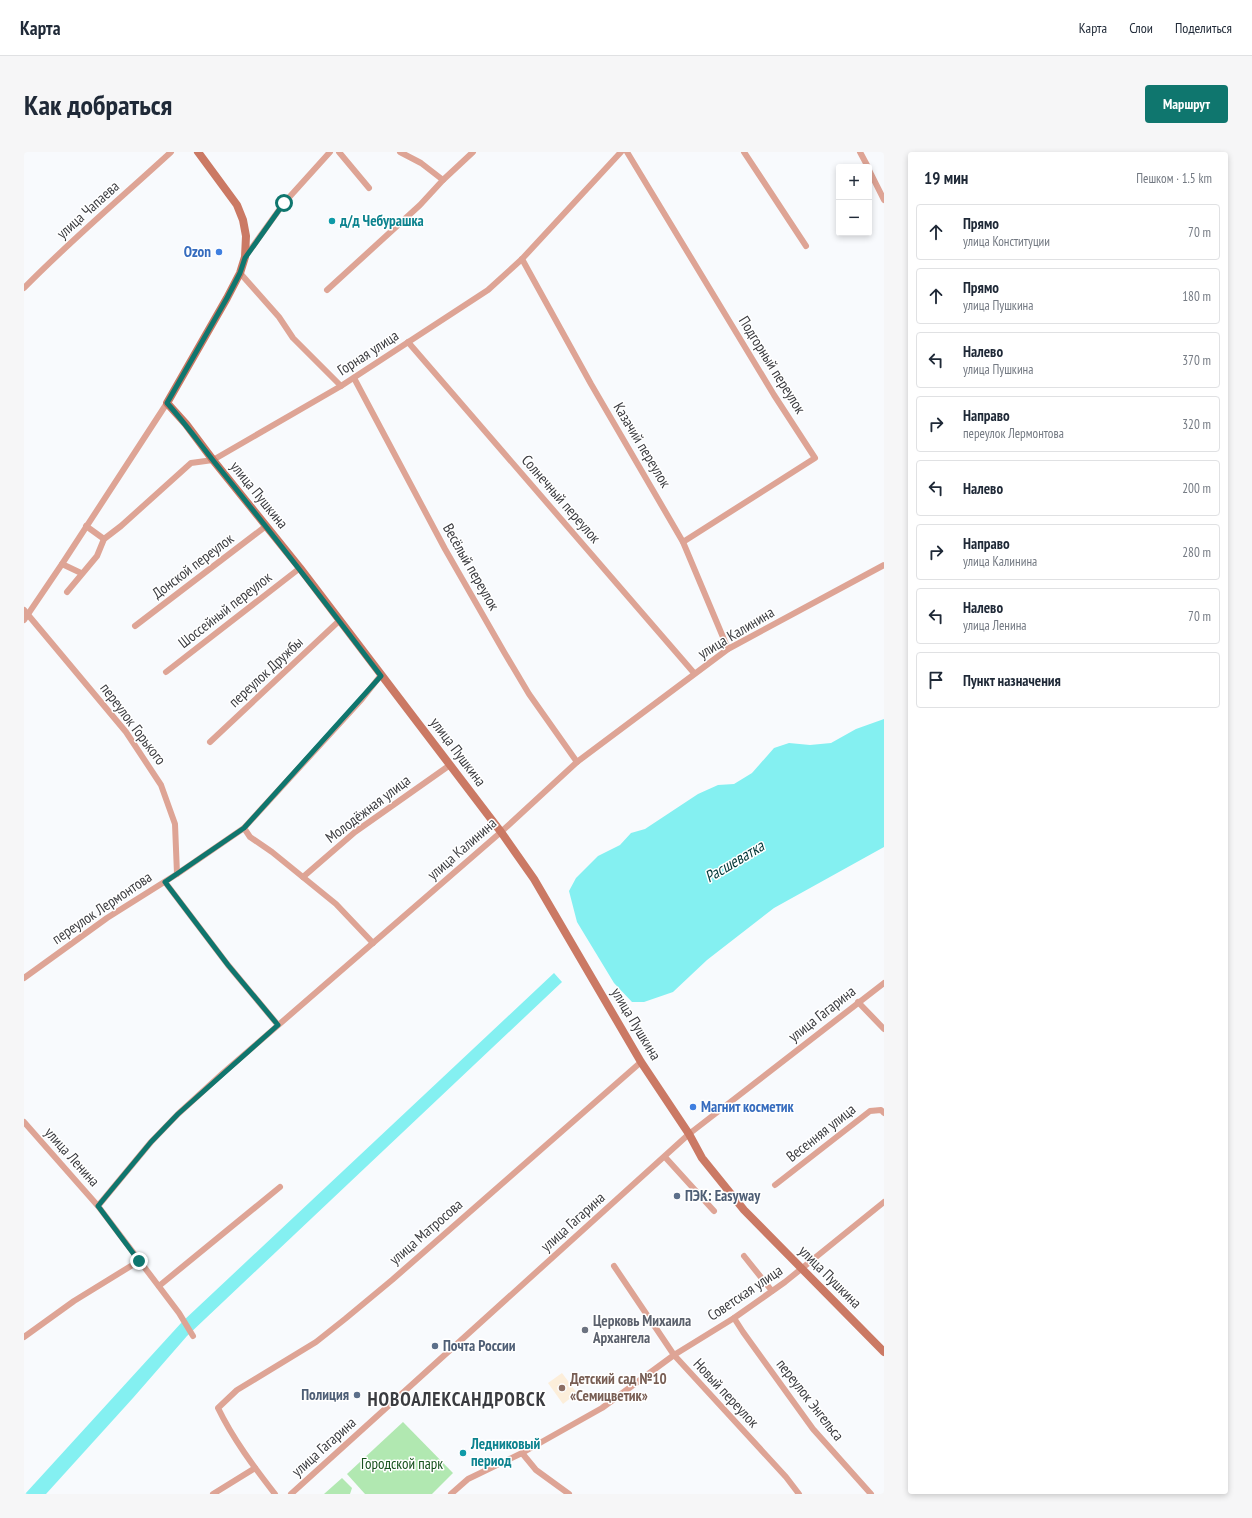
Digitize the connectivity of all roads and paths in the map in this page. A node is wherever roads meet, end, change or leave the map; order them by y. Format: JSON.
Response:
{"nodes":[{"id":1,"x":171,"y":152,"type":"edge"},
{"id":2,"x":198,"y":152,"type":"edge"},
{"id":3,"x":330,"y":152,"type":"edge"},
{"id":4,"x":339,"y":152,"type":"edge"},
{"id":5,"x":400,"y":152,"type":"edge"},
{"id":6,"x":473,"y":152,"type":"edge"},
{"id":7,"x":621,"y":152,"type":"edge"},
{"id":8,"x":627,"y":152,"type":"edge"},
{"id":9,"x":744,"y":152,"type":"edge"},
{"id":10,"x":860,"y":152,"type":"edge"},
{"id":11,"x":866,"y":164,"type":"edge"},
{"id":12,"x":872,"y":176,"type":"edge"},
{"id":13,"x":443,"y":180,"type":"junction"},
{"id":14,"x":369,"y":188,"type":"dead end"},
{"id":15,"x":884,"y":200,"type":"edge"},
{"id":16,"x":806,"y":246,"type":"dead end"},
{"id":17,"x":245,"y":258,"type":"junction"},
{"id":18,"x":522,"y":259,"type":"junction"},
{"id":19,"x":240,"y":273,"type":"junction"},
{"id":20,"x":24,"y":288,"type":"edge"},
{"id":21,"x":327,"y":290,"type":"dead end"},
{"id":22,"x":408,"y":342,"type":"junction"},
{"id":23,"x":354,"y":378,"type":"junction"},
{"id":24,"x":341,"y":386,"type":"junction"},
{"id":25,"x":167,"y":403,"type":"junction"},
{"id":26,"x":213,"y":460,"type":"junction"},
{"id":27,"x":86,"y":526,"type":"junction"},
{"id":28,"x":266,"y":526,"type":"junction"},
{"id":29,"x":104,"y":539,"type":"junction"},
{"id":30,"x":683,"y":542,"type":"junction"},
{"id":31,"x":62,"y":564,"type":"junction"},
{"id":32,"x":884,"y":565,"type":"edge"},
{"id":33,"x":300,"y":568,"type":"junction"},
{"id":34,"x":81,"y":573,"type":"junction"},
{"id":35,"x":67,"y":592,"type":"dead end"},
{"id":36,"x":25,"y":615,"type":"edge"},
{"id":37,"x":340,"y":620,"type":"junction"},
{"id":38,"x":135,"y":626,"type":"dead end"},
{"id":39,"x":728,"y":649,"type":"junction"},
{"id":40,"x":166,"y":672,"type":"dead end"},
{"id":41,"x":694,"y":673,"type":"junction"},
{"id":42,"x":381,"y":676,"type":"junction"},
{"id":43,"x":210,"y":742,"type":"dead end"},
{"id":44,"x":577,"y":762,"type":"junction"},
{"id":45,"x":450,"y":765,"type":"junction"},
{"id":46,"x":244,"y":828,"type":"junction"},
{"id":47,"x":501,"y":832,"type":"junction"},
{"id":48,"x":177,"y":874,"type":"junction"},
{"id":49,"x":303,"y":877,"type":"junction"},
{"id":50,"x":165,"y":882,"type":"junction"},
{"id":51,"x":373,"y":942,"type":"junction"},
{"id":52,"x":24,"y":978,"type":"edge"},
{"id":53,"x":884,"y":983,"type":"edge"},
{"id":54,"x":858,"y":1002,"type":"junction"},
{"id":55,"x":278,"y":1025,"type":"junction"},
{"id":56,"x":884,"y":1029,"type":"edge"},
{"id":57,"x":641,"y":1062,"type":"junction"},
{"id":58,"x":884,"y":1113,"type":"edge"},
{"id":59,"x":24,"y":1122,"type":"edge"},
{"id":60,"x":689,"y":1134,"type":"junction"},
{"id":61,"x":665,"y":1157,"type":"junction"},
{"id":62,"x":775,"y":1185,"type":"dead end"},
{"id":63,"x":280,"y":1187,"type":"dead end"},
{"id":64,"x":884,"y":1202,"type":"edge"},
{"id":65,"x":98,"y":1206,"type":"junction"},
{"id":66,"x":714,"y":1211,"type":"dead end"},
{"id":67,"x":744,"y":1256,"type":"dead end"},
{"id":68,"x":139,"y":1261,"type":"junction"},
{"id":69,"x":614,"y":1266,"type":"dead end"},
{"id":70,"x":802,"y":1269,"type":"junction"},
{"id":71,"x":158,"y":1286,"type":"junction"},
{"id":72,"x":772,"y":1291,"type":"junction"},
{"id":73,"x":734,"y":1318,"type":"junction"},
{"id":74,"x":194,"y":1336,"type":"dead end"},
{"id":75,"x":24,"y":1337,"type":"edge"},
{"id":76,"x":884,"y":1352,"type":"edge"},
{"id":77,"x":674,"y":1355,"type":"junction"},
{"id":78,"x":522,"y":1453,"type":"junction"},
{"id":79,"x":255,"y":1468,"type":"junction"},
{"id":80,"x":213,"y":1494,"type":"edge"},
{"id":81,"x":275,"y":1494,"type":"edge"},
{"id":82,"x":291,"y":1494,"type":"edge"},
{"id":83,"x":451,"y":1494,"type":"edge"},
{"id":84,"x":569,"y":1494,"type":"edge"},
{"id":85,"x":799,"y":1494,"type":"edge"},
{"id":86,"x":871,"y":1494,"type":"edge"}],
"edges":[{"from":1,"to":20,"type":"street","name":"улица Чапаева"},
{"from":2,"to":17,"type":"main road"},
{"from":3,"to":17,"type":"street"},
{"from":4,"to":14,"type":"street"},
{"from":5,"to":13,"type":"street"},
{"from":6,"to":13,"type":"street"},
{"from":7,"to":18,"type":"street","name":"Горная улица"},
{"from":8,"to":30,"type":"street","name":"Подгорный переулок"},
{"from":9,"to":16,"type":"street"},
{"from":10,"to":11,"type":"street"},
{"from":12,"to":15,"type":"street"},
{"from":13,"to":21,"type":"street"},
{"from":17,"to":19,"type":"main road"},
{"from":18,"to":22,"type":"street","name":"Горная улица"},
{"from":18,"to":30,"type":"street","name":"Казачий переулок"},
{"from":19,"to":24,"type":"street"},
{"from":19,"to":25,"type":"main road"},
{"from":22,"to":23,"type":"street","name":"Горная улица"},
{"from":22,"to":41,"type":"street","name":"Солнечный переулок"},
{"from":23,"to":24,"type":"street","name":"Горная улица"},
{"from":23,"to":44,"type":"street","name":"Весёлый переулок"},
{"from":24,"to":26,"type":"street","name":"Горная улица"},
{"from":25,"to":26,"type":"main road","name":"улица Пушкина"},
{"from":25,"to":27,"type":"street"},
{"from":26,"to":28,"type":"main road","name":"улица Пушкина"},
{"from":26,"to":29,"type":"street","name":"Горная улица"},
{"from":27,"to":29,"type":"street"},
{"from":27,"to":31,"type":"street"},
{"from":28,"to":33,"type":"main road","name":"улица Пушкина"},
{"from":28,"to":38,"type":"street","name":"Донской переулок"},
{"from":29,"to":34,"type":"street","name":"Горная улица"},
{"from":30,"to":39,"type":"street","name":"Казачий переулок"},
{"from":31,"to":34,"type":"street"},
{"from":31,"to":36,"type":"street"},
{"from":32,"to":39,"type":"street","name":"улица Калинина"},
{"from":33,"to":37,"type":"main road","name":"улица Пушкина"},
{"from":33,"to":40,"type":"street","name":"Шоссейный переулок"},
{"from":34,"to":35,"type":"street","name":"Горная улица"},
{"from":36,"to":48,"type":"street","name":"переулок Горького"},
{"from":37,"to":42,"type":"main road","name":"улица Пушкина"},
{"from":37,"to":43,"type":"street","name":"переулок Дружбы"},
{"from":39,"to":41,"type":"street","name":"улица Калинина"},
{"from":41,"to":44,"type":"street","name":"улица Калинина"},
{"from":42,"to":45,"type":"main road","name":"улица Пушкина"},
{"from":42,"to":46,"type":"street","name":"переулок Лермонтова"},
{"from":44,"to":47,"type":"street","name":"улица Калинина"},
{"from":45,"to":47,"type":"main road","name":"улица Пушкина"},
{"from":45,"to":49,"type":"street","name":"Молодёжная улица"},
{"from":46,"to":48,"type":"street","name":"переулок Лермонтова"},
{"from":46,"to":49,"type":"street"},
{"from":47,"to":51,"type":"street","name":"улица Калинина"},
{"from":47,"to":57,"type":"main road","name":"улица Пушкина"},
{"from":48,"to":50,"type":"street","name":"переулок Лермонтова"},
{"from":49,"to":51,"type":"street"},
{"from":50,"to":52,"type":"street","name":"переулок Лермонтова"},
{"from":50,"to":55,"type":"street"},
{"from":51,"to":55,"type":"street","name":"улица Калинина"},
{"from":53,"to":54,"type":"street","name":"улица Гагарина"},
{"from":54,"to":56,"type":"street"},
{"from":54,"to":60,"type":"street","name":"улица Гагарина"},
{"from":55,"to":65,"type":"street","name":"улица Калинина"},
{"from":57,"to":60,"type":"main road","name":"улица Пушкина"},
{"from":57,"to":79,"type":"street","name":"улица Матросова"},
{"from":58,"to":62,"type":"street","name":"Весенняя улица"},
{"from":59,"to":65,"type":"street","name":"улица Ленина"},
{"from":60,"to":61,"type":"street","name":"улица Гагарина"},
{"from":60,"to":70,"type":"main road","name":"улица Пушкина"},
{"from":61,"to":66,"type":"street"},
{"from":61,"to":82,"type":"street","name":"улица Гагарина"},
{"from":63,"to":71,"type":"street"},
{"from":64,"to":70,"type":"street","name":"Советская улица"},
{"from":65,"to":68,"type":"street","name":"улица Ленина"},
{"from":67,"to":72,"type":"street"},
{"from":68,"to":71,"type":"street","name":"улица Ленина"},
{"from":68,"to":75,"type":"street"},
{"from":69,"to":77,"type":"street","name":"Новый переулок"},
{"from":70,"to":72,"type":"street","name":"Советская улица"},
{"from":70,"to":76,"type":"main road","name":"улица Пушкина"},
{"from":71,"to":74,"type":"street","name":"улица Ленина"},
{"from":72,"to":73,"type":"street","name":"Советская улица"},
{"from":73,"to":77,"type":"street","name":"Советская улица"},
{"from":73,"to":86,"type":"street","name":"переулок Энгельса"},
{"from":77,"to":78,"type":"street","name":"Советская улица"},
{"from":77,"to":85,"type":"street","name":"Новый переулок"},
{"from":78,"to":83,"type":"street","name":"Советская улица"},
{"from":78,"to":84,"type":"street"},
{"from":79,"to":80,"type":"street"},
{"from":79,"to":81,"type":"street"}]}
